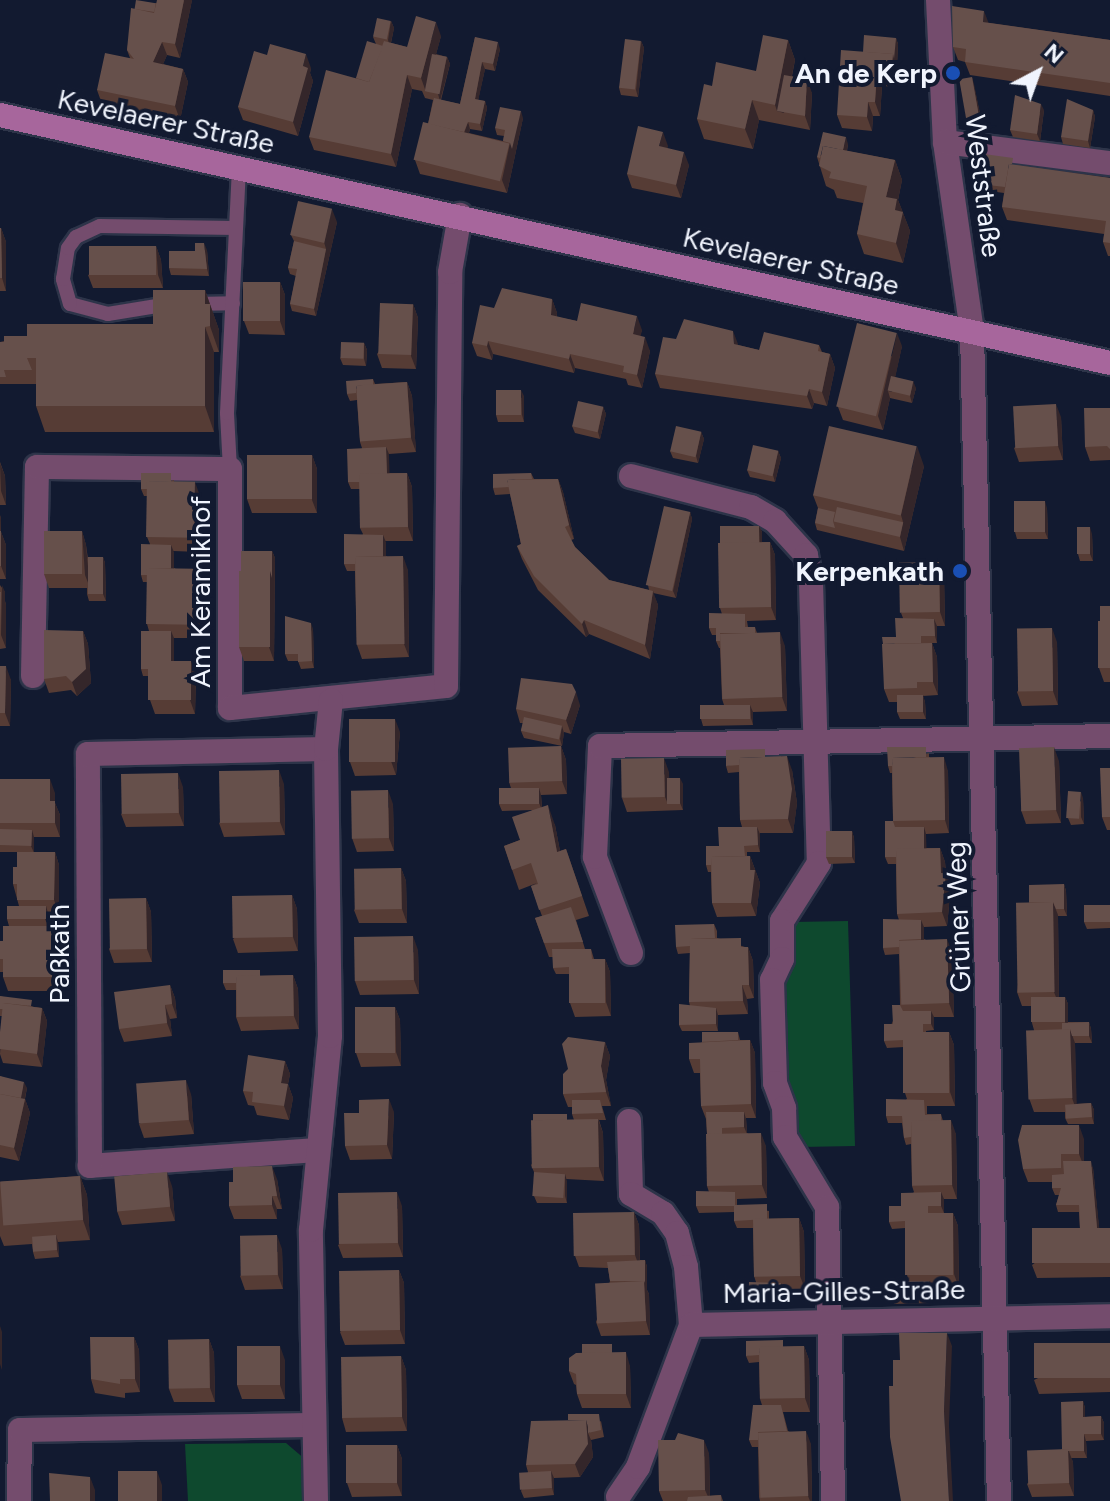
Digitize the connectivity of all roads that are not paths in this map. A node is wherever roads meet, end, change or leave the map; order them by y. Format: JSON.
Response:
{"nodes":[{"id":1,"x":938,"y":0,"type":"edge"},
{"id":2,"x":0,"y":115,"type":"edge"},
{"id":3,"x":945,"y":142,"type":"junction"},
{"id":4,"x":1110,"y":163,"type":"edge"},
{"id":5,"x":239,"y":168,"type":"junction"},
{"id":6,"x":460,"y":215,"type":"junction"},
{"id":7,"x":235,"y":228,"type":"junction"},
{"id":8,"x":233,"y":303,"type":"junction"},
{"id":9,"x":972,"y":332,"type":"junction"},
{"id":10,"x":1110,"y":363,"type":"edge"},
{"id":11,"x":230,"y":469,"type":"junction"},
{"id":12,"x":631,"y":476,"type":"dead end"},
{"id":13,"x":33,"y":676,"type":"dead end"},
{"id":14,"x":331,"y":700,"type":"junction"},
{"id":15,"x":1110,"y":736,"type":"edge"},
{"id":16,"x":983,"y":737,"type":"junction"},
{"id":17,"x":817,"y":738,"type":"junction"},
{"id":18,"x":326,"y":749,"type":"junction"},
{"id":19,"x":631,"y":953,"type":"dead end"},
{"id":20,"x":629,"y":1121,"type":"dead end"},
{"id":21,"x":316,"y":1150,"type":"junction"},
{"id":22,"x":1110,"y":1316,"type":"edge"},
{"id":23,"x":999,"y":1318,"type":"junction"},
{"id":24,"x":828,"y":1322,"type":"junction"},
{"id":25,"x":691,"y":1325,"type":"junction"},
{"id":26,"x":312,"y":1425,"type":"junction"},
{"id":27,"x":618,"y":1497,"type":"dead end"},
{"id":28,"x":19,"y":1501,"type":"edge"},
{"id":29,"x":316,"y":1501,"type":"edge"},
{"id":30,"x":833,"y":1501,"type":"edge"},
{"id":31,"x":999,"y":1501,"type":"edge"}],
"edges":[{"from":1,"to":3,"type":"street","name":"Weststraße"},
{"from":2,"to":5,"type":"main road","name":"Kevelaerer Straße"},
{"from":3,"to":4,"type":"street"},
{"from":3,"to":9,"type":"street","name":"Weststraße"},
{"from":5,"to":6,"type":"main road","name":"Kevelaerer Straße"},
{"from":5,"to":7,"type":"lane"},
{"from":6,"to":9,"type":"main road","name":"Kevelaerer Straße"},
{"from":6,"to":14,"type":"street","name":"Am Keramikhof"},
{"from":7,"to":8,"type":"lane"},
{"from":7,"to":8,"type":"lane"},
{"from":8,"to":11,"type":"lane"},
{"from":9,"to":10,"type":"main road","name":"Kevelaerer Straße"},
{"from":9,"to":16,"type":"street","name":"Grüner Weg"},
{"from":11,"to":13,"type":"street","name":"Am Keramikhof"},
{"from":11,"to":14,"type":"street","name":"Am Keramikhof"},
{"from":12,"to":17,"type":"street"},
{"from":14,"to":18,"type":"street"},
{"from":15,"to":16,"type":"street"},
{"from":16,"to":17,"type":"street"},
{"from":16,"to":23,"type":"street","name":"Grüner Weg"},
{"from":17,"to":19,"type":"street"},
{"from":17,"to":24,"type":"street"},
{"from":18,"to":21,"type":"street"},
{"from":18,"to":21,"type":"street","name":"Paßkath"},
{"from":20,"to":25,"type":"street","name":"Maria-Gilles-Straße"},
{"from":21,"to":26,"type":"street"},
{"from":22,"to":23,"type":"street","name":"Maria-Gilles-Straße"},
{"from":23,"to":24,"type":"street","name":"Maria-Gilles-Straße"},
{"from":23,"to":31,"type":"street","name":"Grüner Weg"},
{"from":24,"to":25,"type":"street","name":"Maria-Gilles-Straße"},
{"from":24,"to":30,"type":"street"},
{"from":25,"to":27,"type":"street","name":"Maria-Gilles-Straße"},
{"from":26,"to":28,"type":"street"},
{"from":26,"to":29,"type":"street"}]}
